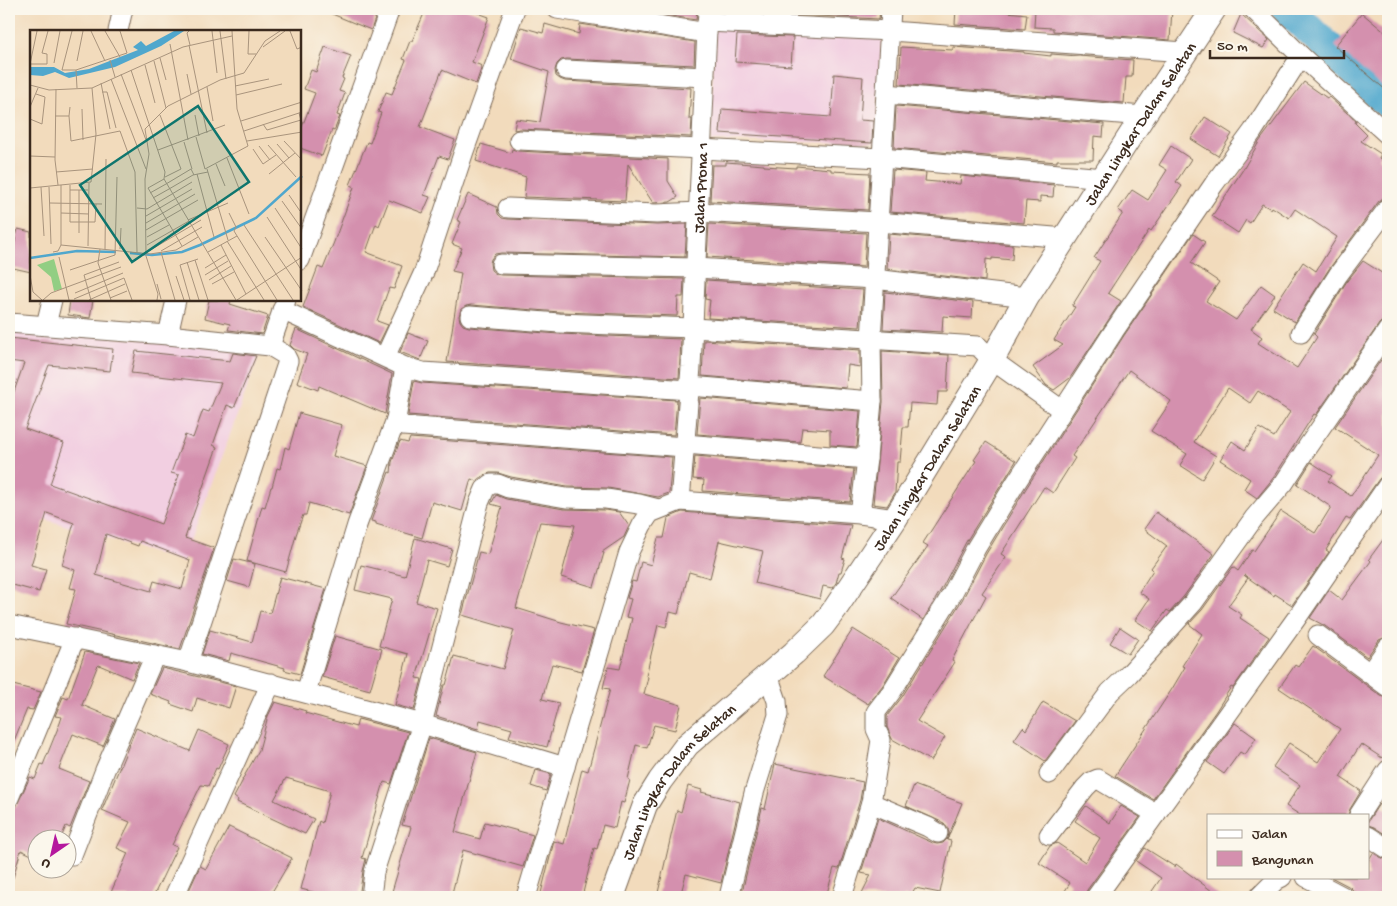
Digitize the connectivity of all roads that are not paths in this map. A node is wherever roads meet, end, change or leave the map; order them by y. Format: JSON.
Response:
{"nodes":[{"id":1,"x":123,"y":9,"type":"edge"},
{"id":2,"x":390,"y":9,"type":"edge"},
{"id":3,"x":515,"y":9,"type":"edge"},
{"id":4,"x":557,"y":9,"type":"edge"},
{"id":5,"x":891,"y":9,"type":"edge"},
{"id":6,"x":1214,"y":9,"type":"edge"},
{"id":7,"x":1253,"y":9,"type":"edge"},
{"id":8,"x":707,"y":21,"type":"edge"},
{"id":9,"x":118,"y":30,"type":"edge"},
{"id":10,"x":890,"y":31,"type":"junction"},
{"id":11,"x":1185,"y":52,"type":"junction"},
{"id":12,"x":1301,"y":56,"type":"junction"},
{"id":13,"x":566,"y":70,"type":"dead end"},
{"id":14,"x":705,"y":77,"type":"junction"},
{"id":15,"x":886,"y":94,"type":"junction"},
{"id":16,"x":1143,"y":116,"type":"junction"},
{"id":17,"x":1388,"y":135,"type":"edge"},
{"id":18,"x":519,"y":140,"type":"dead end"},
{"id":19,"x":701,"y":148,"type":"junction"},
{"id":20,"x":882,"y":158,"type":"junction"},
{"id":21,"x":1104,"y":178,"type":"junction"},
{"id":22,"x":508,"y":208,"type":"dead end"},
{"id":23,"x":1388,"y":208,"type":"edge"},
{"id":24,"x":698,"y":212,"type":"junction"},
{"id":25,"x":878,"y":222,"type":"junction"},
{"id":26,"x":1066,"y":238,"type":"junction"},
{"id":27,"x":301,"y":257,"type":"edge"},
{"id":28,"x":501,"y":264,"type":"dead end"},
{"id":29,"x":696,"y":268,"type":"junction"},
{"id":30,"x":874,"y":279,"type":"junction"},
{"id":31,"x":1027,"y":297,"type":"junction"},
{"id":32,"x":52,"y":301,"type":"edge"},
{"id":33,"x":176,"y":301,"type":"edge"},
{"id":34,"x":284,"y":305,"type":"edge"},
{"id":35,"x":470,"y":316,"type":"dead end"},
{"id":36,"x":9,"y":323,"type":"edge"},
{"id":37,"x":46,"y":325,"type":"junction"},
{"id":38,"x":693,"y":328,"type":"junction"},
{"id":39,"x":1388,"y":330,"type":"edge"},
{"id":40,"x":1301,"y":333,"type":"dead end"},
{"id":41,"x":168,"y":335,"type":"junction"},
{"id":42,"x":871,"y":340,"type":"junction"},
{"id":43,"x":270,"y":346,"type":"junction"},
{"id":44,"x":385,"y":357,"type":"junction"},
{"id":45,"x":992,"y":360,"type":"junction"},
{"id":46,"x":405,"y":367,"type":"junction"},
{"id":47,"x":689,"y":388,"type":"junction"},
{"id":48,"x":872,"y":401,"type":"junction"},
{"id":49,"x":1062,"y":410,"type":"junction"},
{"id":50,"x":396,"y":419,"type":"junction"},
{"id":51,"x":685,"y":446,"type":"junction"},
{"id":52,"x":867,"y":459,"type":"junction"},
{"id":53,"x":1388,"y":485,"type":"edge"},
{"id":54,"x":680,"y":501,"type":"junction"},
{"id":55,"x":658,"y":509,"type":"junction"},
{"id":56,"x":860,"y":514,"type":"junction"},
{"id":57,"x":895,"y":519,"type":"junction"},
{"id":58,"x":9,"y":625,"type":"edge"},
{"id":59,"x":1318,"y":635,"type":"dead end"},
{"id":60,"x":75,"y":638,"type":"junction"},
{"id":61,"x":1388,"y":647,"type":"edge"},
{"id":62,"x":155,"y":655,"type":"junction"},
{"id":63,"x":188,"y":662,"type":"junction"},
{"id":64,"x":1370,"y":673,"type":"junction"},
{"id":65,"x":768,"y":675,"type":"junction"},
{"id":66,"x":271,"y":683,"type":"junction"},
{"id":67,"x":1388,"y":687,"type":"edge"},
{"id":68,"x":306,"y":692,"type":"junction"},
{"id":69,"x":422,"y":724,"type":"junction"},
{"id":70,"x":565,"y":767,"type":"junction"},
{"id":71,"x":1388,"y":770,"type":"edge"},
{"id":72,"x":1049,"y":774,"type":"dead end"},
{"id":73,"x":9,"y":798,"type":"edge"},
{"id":74,"x":871,"y":803,"type":"junction"},
{"id":75,"x":1156,"y":814,"type":"junction"},
{"id":76,"x":1360,"y":814,"type":"edge"},
{"id":77,"x":938,"y":833,"type":"dead end"},
{"id":78,"x":1049,"y":835,"type":"dead end"},
{"id":79,"x":1370,"y":837,"type":"edge"},
{"id":80,"x":78,"y":840,"type":"edge"},
{"id":81,"x":1388,"y":849,"type":"edge"},
{"id":82,"x":1280,"y":878,"type":"edge"},
{"id":83,"x":1310,"y":878,"type":"edge"},
{"id":84,"x":174,"y":897,"type":"edge"},
{"id":85,"x":371,"y":897,"type":"edge"},
{"id":86,"x":526,"y":897,"type":"edge"},
{"id":87,"x":612,"y":897,"type":"edge"},
{"id":88,"x":730,"y":897,"type":"edge"},
{"id":89,"x":842,"y":897,"type":"edge"},
{"id":90,"x":1096,"y":897,"type":"edge"},
{"id":91,"x":1259,"y":897,"type":"edge"},
{"id":92,"x":1344,"y":897,"type":"edge"}],
"edges":[{"from":1,"to":9,"type":"street"},
{"from":2,"to":27,"type":"street"},
{"from":3,"to":44,"type":"street"},
{"from":4,"to":8,"type":"street"},
{"from":5,"to":10,"type":"street"},
{"from":6,"to":11,"type":"main road","name":"Jalan Lingkar Dalam Selatan"},
{"from":7,"to":12,"type":"street"},
{"from":8,"to":10,"type":"street"},
{"from":8,"to":14,"type":"street","name":"Jalan Prona 1"},
{"from":10,"to":11,"type":"street"},
{"from":10,"to":15,"type":"street"},
{"from":11,"to":16,"type":"main road","name":"Jalan Lingkar Dalam Selatan"},
{"from":12,"to":17,"type":"street"},
{"from":12,"to":49,"type":"street"},
{"from":13,"to":14,"type":"street"},
{"from":14,"to":19,"type":"street","name":"Jalan Prona 1"},
{"from":15,"to":16,"type":"street"},
{"from":15,"to":20,"type":"street"},
{"from":16,"to":21,"type":"main road","name":"Jalan Lingkar Dalam Selatan"},
{"from":18,"to":19,"type":"street"},
{"from":19,"to":20,"type":"street"},
{"from":19,"to":24,"type":"street","name":"Jalan Prona 1"},
{"from":20,"to":21,"type":"street"},
{"from":20,"to":25,"type":"street"},
{"from":21,"to":26,"type":"main road","name":"Jalan Lingkar Dalam Selatan"},
{"from":22,"to":24,"type":"street"},
{"from":23,"to":40,"type":"street"},
{"from":24,"to":25,"type":"street"},
{"from":24,"to":29,"type":"street","name":"Jalan Prona 1"},
{"from":25,"to":26,"type":"street"},
{"from":25,"to":30,"type":"street"},
{"from":26,"to":31,"type":"main road","name":"Jalan Lingkar Dalam Selatan"},
{"from":28,"to":29,"type":"street"},
{"from":29,"to":30,"type":"street"},
{"from":29,"to":38,"type":"street","name":"Jalan Prona 1"},
{"from":30,"to":31,"type":"street"},
{"from":30,"to":42,"type":"street"},
{"from":31,"to":45,"type":"main road","name":"Jalan Lingkar Dalam Selatan"},
{"from":32,"to":37,"type":"street"},
{"from":33,"to":41,"type":"street"},
{"from":34,"to":43,"type":"street"},
{"from":34,"to":44,"type":"street"},
{"from":35,"to":38,"type":"street"},
{"from":36,"to":37,"type":"street"},
{"from":37,"to":41,"type":"street"},
{"from":38,"to":42,"type":"street"},
{"from":38,"to":47,"type":"street","name":"Jalan Prona 1"},
{"from":39,"to":72,"type":"street"},
{"from":41,"to":43,"type":"street"},
{"from":42,"to":45,"type":"street"},
{"from":42,"to":48,"type":"street"},
{"from":43,"to":63,"type":"street"},
{"from":44,"to":46,"type":"street"},
{"from":45,"to":49,"type":"street"},
{"from":45,"to":57,"type":"main road","name":"Jalan Lingkar Dalam Selatan"},
{"from":46,"to":47,"type":"street"},
{"from":46,"to":50,"type":"street"},
{"from":47,"to":48,"type":"street"},
{"from":47,"to":51,"type":"street","name":"Jalan Prona 1"},
{"from":48,"to":52,"type":"street"},
{"from":49,"to":74,"type":"street"},
{"from":50,"to":51,"type":"street"},
{"from":50,"to":68,"type":"street"},
{"from":51,"to":52,"type":"street"},
{"from":51,"to":54,"type":"street","name":"Jalan Prona 1"},
{"from":52,"to":56,"type":"street"},
{"from":53,"to":75,"type":"street"},
{"from":54,"to":55,"type":"street"},
{"from":54,"to":56,"type":"street"},
{"from":55,"to":69,"type":"street"},
{"from":55,"to":70,"type":"street"},
{"from":56,"to":57,"type":"street"},
{"from":57,"to":65,"type":"main road","name":"Jalan Lingkar Dalam Selatan"},
{"from":58,"to":60,"type":"street"},
{"from":59,"to":64,"type":"street"},
{"from":60,"to":62,"type":"street"},
{"from":60,"to":73,"type":"street"},
{"from":61,"to":64,"type":"street"},
{"from":62,"to":63,"type":"street"},
{"from":62,"to":80,"type":"street"},
{"from":63,"to":66,"type":"street"},
{"from":64,"to":67,"type":"street"},
{"from":65,"to":87,"type":"main road","name":"Jalan Lingkar Dalam Selatan"},
{"from":65,"to":88,"type":"street"},
{"from":66,"to":68,"type":"street"},
{"from":66,"to":84,"type":"street"},
{"from":68,"to":69,"type":"street"},
{"from":69,"to":70,"type":"street"},
{"from":69,"to":85,"type":"street"},
{"from":70,"to":86,"type":"street"},
{"from":71,"to":76,"type":"street"},
{"from":74,"to":77,"type":"street"},
{"from":74,"to":89,"type":"street"},
{"from":75,"to":78,"type":"street"},
{"from":75,"to":90,"type":"street"},
{"from":79,"to":81,"type":"street"},
{"from":82,"to":91,"type":"street"},
{"from":83,"to":92,"type":"street"}]}
